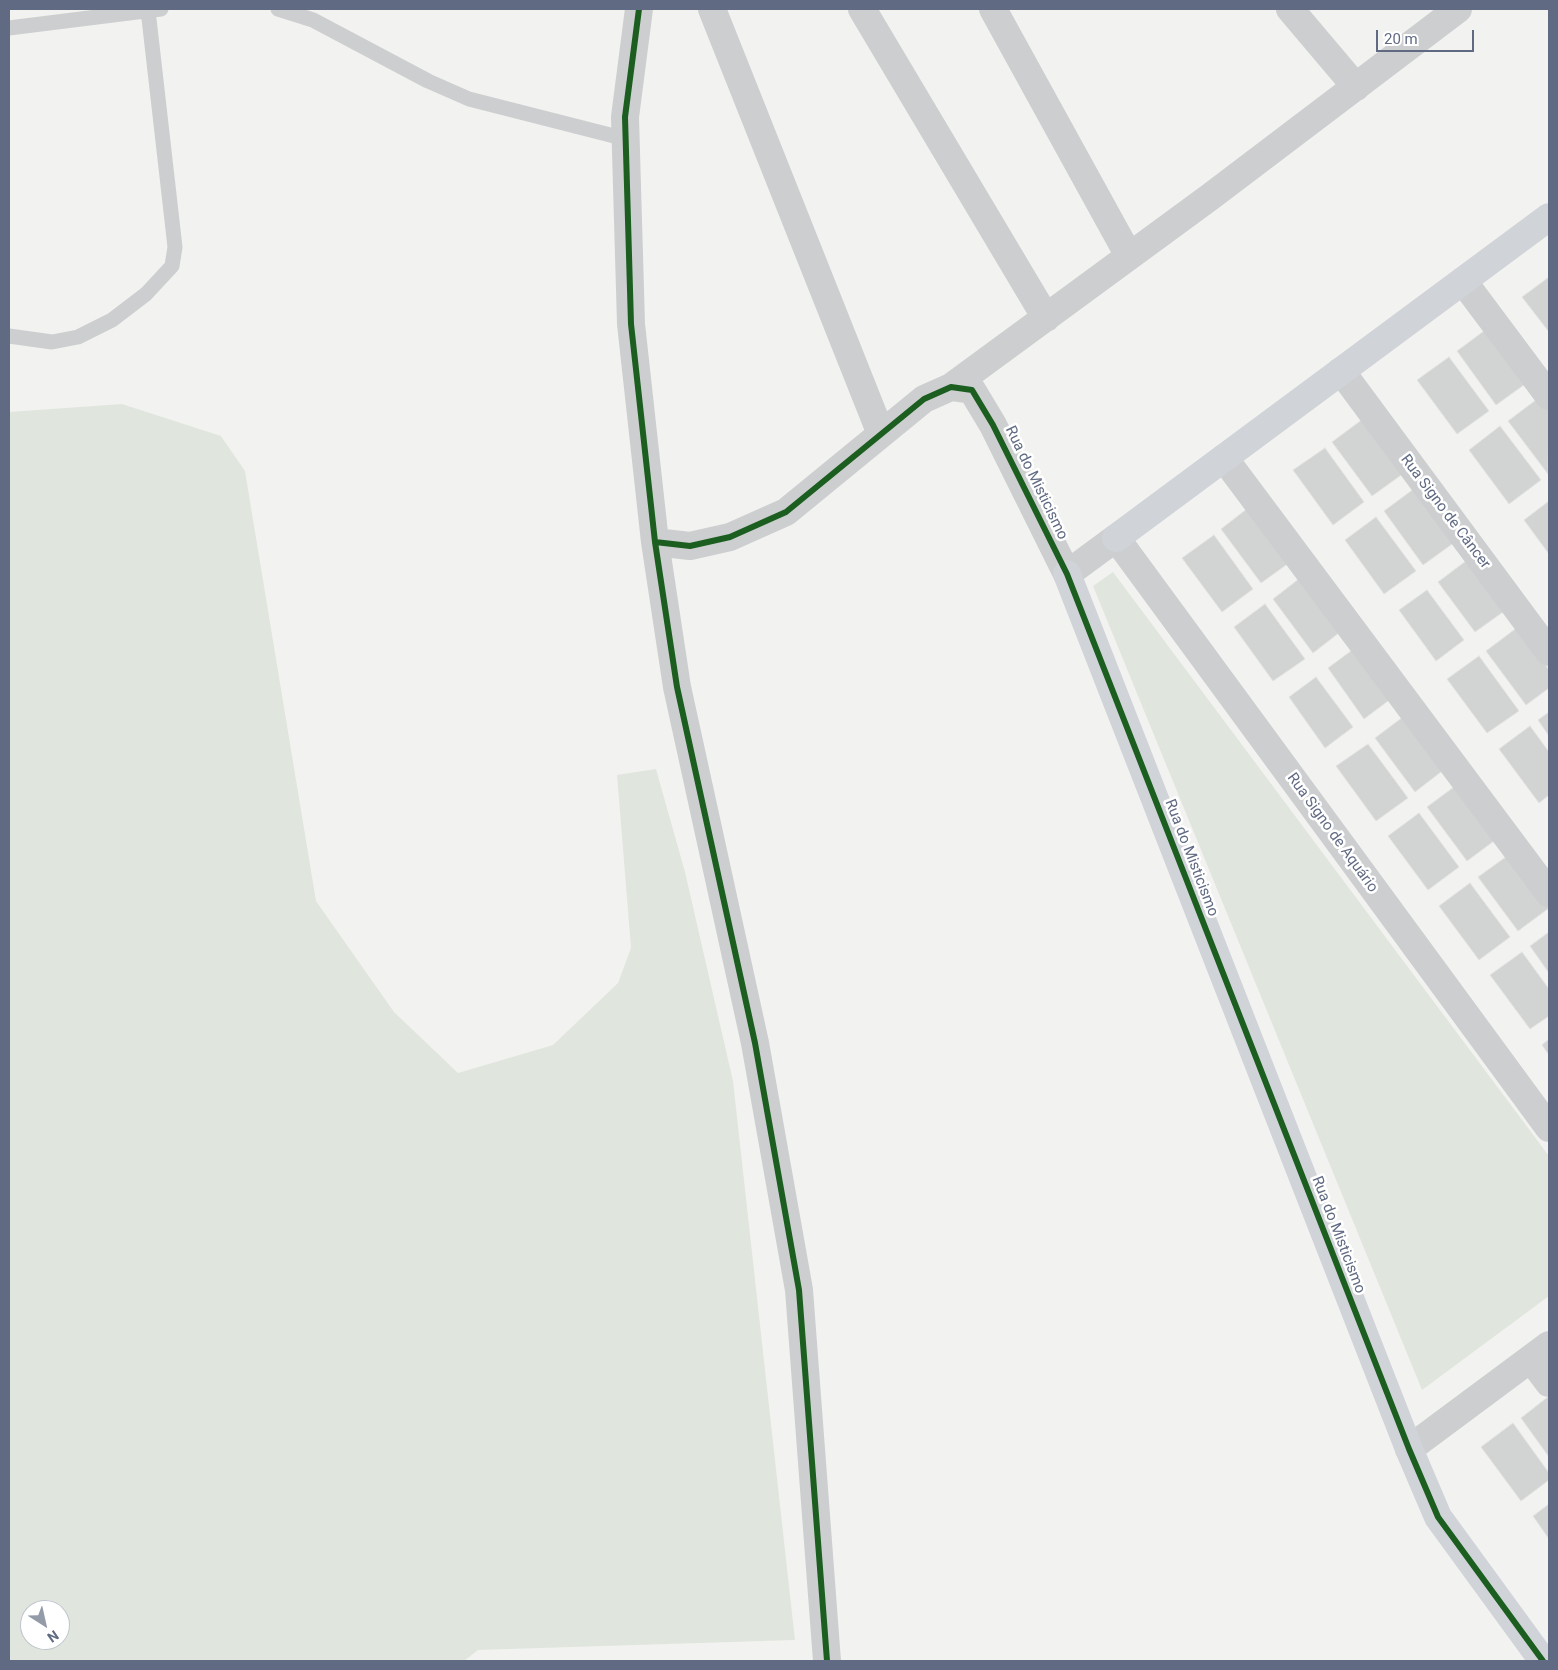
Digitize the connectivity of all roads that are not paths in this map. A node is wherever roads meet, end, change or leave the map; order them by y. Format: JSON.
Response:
{"nodes":[{"id":1,"x":154,"y":9,"type":"edge"},
{"id":2,"x":278,"y":9,"type":"edge"},
{"id":3,"x":639,"y":9,"type":"edge"},
{"id":4,"x":712,"y":9,"type":"edge"},
{"id":5,"x":862,"y":9,"type":"edge"},
{"id":6,"x":993,"y":9,"type":"edge"},
{"id":7,"x":1290,"y":9,"type":"edge"},
{"id":8,"x":1454,"y":10,"type":"edge"},
{"id":9,"x":9,"y":28,"type":"edge"},
{"id":10,"x":1356,"y":87,"type":"junction"},
{"id":11,"x":626,"y":138,"type":"junction"},
{"id":12,"x":1549,"y":217,"type":"edge"},
{"id":13,"x":1129,"y":256,"type":"junction"},
{"id":14,"x":1463,"y":281,"type":"junction"},
{"id":15,"x":1046,"y":318,"type":"junction"},
{"id":16,"x":9,"y":336,"type":"edge"},
{"id":17,"x":1341,"y":371,"type":"junction"},
{"id":18,"x":951,"y":387,"type":"junction"},
{"id":19,"x":1549,"y":396,"type":"edge"},
{"id":20,"x":881,"y":434,"type":"junction"},
{"id":21,"x":1224,"y":458,"type":"junction"},
{"id":22,"x":1116,"y":538,"type":"junction"},
{"id":23,"x":656,"y":542,"type":"junction"},
{"id":24,"x":1067,"y":574,"type":"junction"},
{"id":25,"x":1549,"y":652,"type":"edge"},
{"id":26,"x":1549,"y":893,"type":"edge"},
{"id":27,"x":1549,"y":1128,"type":"edge"},
{"id":28,"x":1540,"y":1352,"type":"edge"},
{"id":29,"x":1549,"y":1383,"type":"edge"},
{"id":30,"x":1409,"y":1449,"type":"junction"},
{"id":31,"x":827,"y":1661,"type":"edge"},
{"id":32,"x":1543,"y":1661,"type":"edge"}],
"edges":[{"from":1,"to":9,"type":"lane"},
{"from":1,"to":16,"type":"lane"},
{"from":2,"to":11,"type":"lane"},
{"from":3,"to":11,"type":"street"},
{"from":4,"to":20,"type":"street"},
{"from":5,"to":15,"type":"street"},
{"from":6,"to":13,"type":"street"},
{"from":7,"to":10,"type":"street"},
{"from":8,"to":10,"type":"street"},
{"from":10,"to":13,"type":"street"},
{"from":11,"to":23,"type":"street"},
{"from":12,"to":14,"type":"street"},
{"from":13,"to":15,"type":"street"},
{"from":14,"to":17,"type":"street"},
{"from":14,"to":19,"type":"street"},
{"from":15,"to":18,"type":"street"},
{"from":17,"to":21,"type":"street"},
{"from":17,"to":25,"type":"street","name":"Rua Signo de Câncer"},
{"from":18,"to":20,"type":"street"},
{"from":18,"to":24,"type":"street","name":"Rua do Misticismo"},
{"from":20,"to":23,"type":"street"},
{"from":21,"to":22,"type":"street"},
{"from":21,"to":26,"type":"street"},
{"from":22,"to":24,"type":"street"},
{"from":22,"to":27,"type":"street","name":"Rua Signo de Aquário"},
{"from":23,"to":31,"type":"street"},
{"from":24,"to":30,"type":"street","name":"Rua do Misticismo"},
{"from":28,"to":29,"type":"street"},
{"from":28,"to":30,"type":"street"},
{"from":30,"to":32,"type":"street","name":"Rua do Misticismo"}]}
